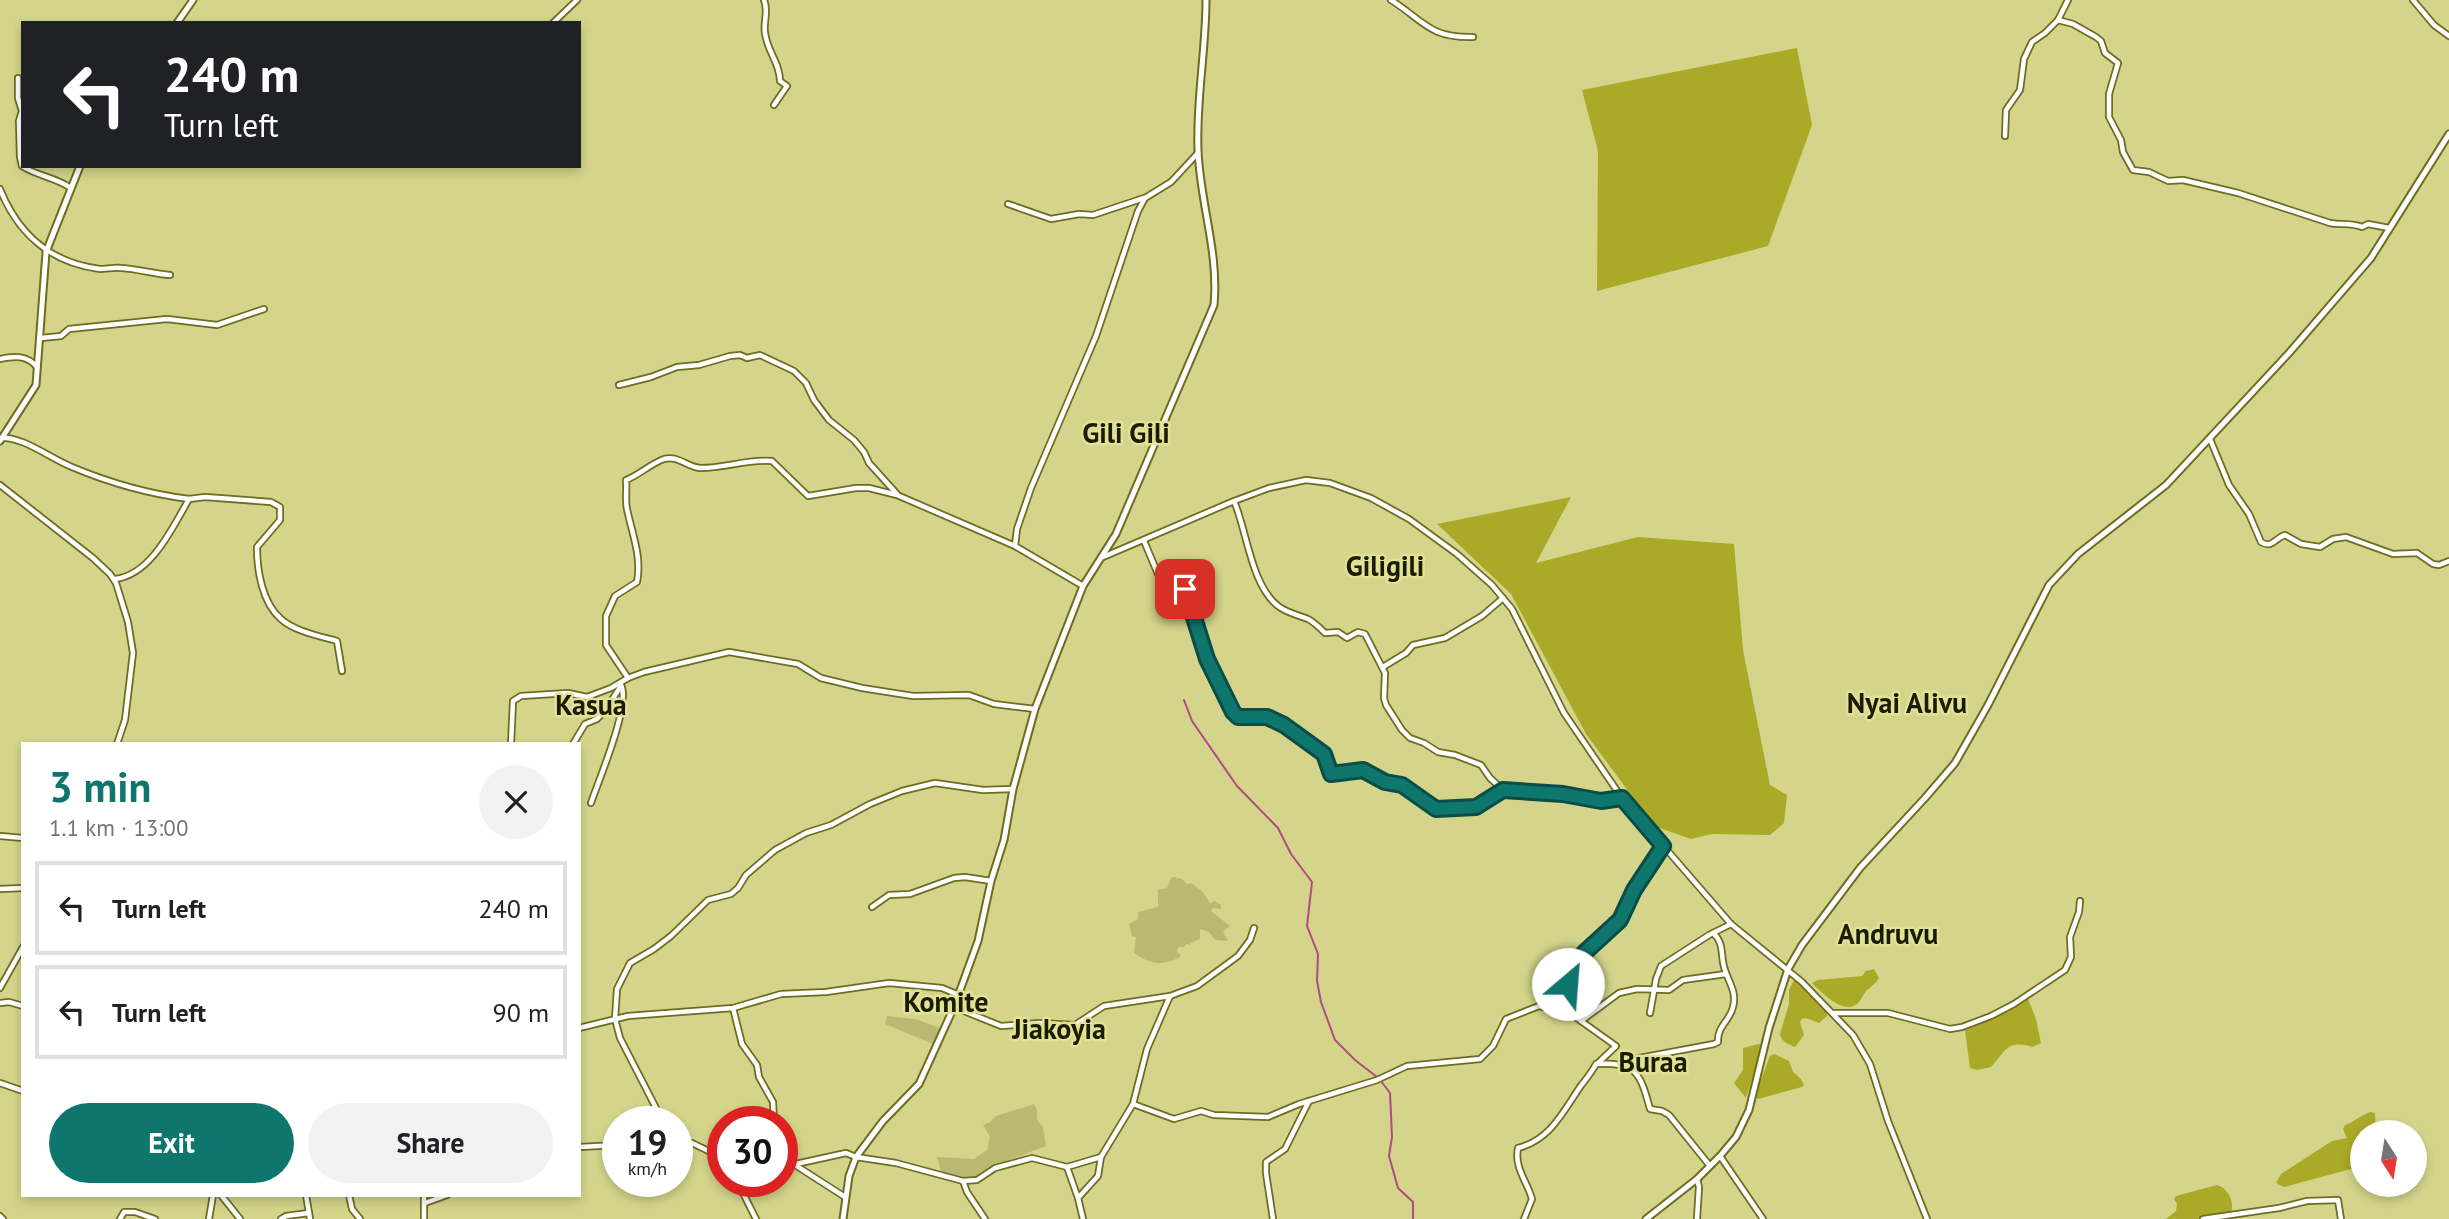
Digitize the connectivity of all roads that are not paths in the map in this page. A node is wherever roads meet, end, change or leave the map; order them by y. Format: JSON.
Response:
{"nodes":[{"id":1,"x":193,"y":0,"type":"edge"},
{"id":2,"x":577,"y":0,"type":"edge"},
{"id":3,"x":764,"y":0,"type":"edge"},
{"id":4,"x":1206,"y":0,"type":"edge"},
{"id":5,"x":1391,"y":0,"type":"edge"},
{"id":6,"x":2067,"y":0,"type":"edge"},
{"id":7,"x":2413,"y":0,"type":"edge"},
{"id":8,"x":2058,"y":20,"type":"junction"},
{"id":9,"x":178,"y":21,"type":"edge"},
{"id":10,"x":555,"y":21,"type":"edge"},
{"id":11,"x":2449,"y":36,"type":"edge"},
{"id":12,"x":1473,"y":37,"type":"dead end"},
{"id":13,"x":18,"y":78,"type":"dead end"},
{"id":14,"x":774,"y":105,"type":"dead end"},
{"id":15,"x":21,"y":108,"type":"edge"},
{"id":16,"x":21,"y":114,"type":"edge"},
{"id":17,"x":2449,"y":134,"type":"edge"},
{"id":18,"x":2005,"y":136,"type":"dead end"},
{"id":19,"x":1198,"y":153,"type":"junction"},
{"id":20,"x":21,"y":162,"type":"edge"},
{"id":21,"x":25,"y":168,"type":"edge"},
{"id":22,"x":79,"y":168,"type":"edge"},
{"id":23,"x":71,"y":188,"type":"junction"},
{"id":24,"x":0,"y":189,"type":"edge"},
{"id":25,"x":1145,"y":198,"type":"junction"},
{"id":26,"x":1008,"y":204,"type":"dead end"},
{"id":27,"x":2389,"y":228,"type":"junction"},
{"id":28,"x":46,"y":252,"type":"junction"},
{"id":29,"x":170,"y":275,"type":"dead end"},
{"id":30,"x":264,"y":309,"type":"dead end"},
{"id":31,"x":41,"y":338,"type":"junction"},
{"id":32,"x":0,"y":359,"type":"edge"},
{"id":33,"x":38,"y":369,"type":"junction"},
{"id":34,"x":619,"y":385,"type":"dead end"},
{"id":35,"x":2210,"y":439,"type":"junction"},
{"id":36,"x":1,"y":440,"type":"edge"},
{"id":37,"x":0,"y":485,"type":"edge"},
{"id":38,"x":897,"y":495,"type":"junction"},
{"id":39,"x":189,"y":499,"type":"junction"},
{"id":40,"x":1234,"y":501,"type":"junction"},
{"id":41,"x":1144,"y":541,"type":"junction"},
{"id":42,"x":1015,"y":546,"type":"junction"},
{"id":43,"x":1103,"y":557,"type":"junction"},
{"id":44,"x":2449,"y":561,"type":"edge"},
{"id":45,"x":115,"y":579,"type":"junction"},
{"id":46,"x":1083,"y":586,"type":"junction"},
{"id":47,"x":1503,"y":598,"type":"junction"},
{"id":48,"x":1382,"y":668,"type":"junction"},
{"id":49,"x":342,"y":671,"type":"dead end"},
{"id":50,"x":628,"y":678,"type":"junction"},
{"id":51,"x":622,"y":684,"type":"junction"},
{"id":52,"x":1035,"y":709,"type":"junction"},
{"id":53,"x":118,"y":742,"type":"edge"},
{"id":54,"x":511,"y":742,"type":"edge"},
{"id":55,"x":574,"y":742,"type":"edge"},
{"id":56,"x":1013,"y":789,"type":"junction"},
{"id":57,"x":1503,"y":790,"type":"junction"},
{"id":58,"x":1622,"y":798,"type":"junction"},
{"id":59,"x":591,"y":803,"type":"dead end"},
{"id":60,"x":0,"y":836,"type":"edge"},
{"id":61,"x":21,"y":838,"type":"edge"},
{"id":62,"x":1663,"y":846,"type":"junction"},
{"id":63,"x":991,"y":881,"type":"junction"},
{"id":64,"x":21,"y":888,"type":"edge"},
{"id":65,"x":0,"y":889,"type":"edge"},
{"id":66,"x":2080,"y":901,"type":"dead end"},
{"id":67,"x":872,"y":906,"type":"dead end"},
{"id":68,"x":1731,"y":924,"type":"junction"},
{"id":69,"x":1254,"y":928,"type":"dead end"},
{"id":70,"x":1713,"y":933,"type":"junction"},
{"id":71,"x":21,"y":951,"type":"edge"},
{"id":72,"x":1788,"y":969,"type":"junction"},
{"id":73,"x":1726,"y":974,"type":"junction"},
{"id":74,"x":0,"y":988,"type":"edge"},
{"id":75,"x":1655,"y":989,"type":"junction"},
{"id":76,"x":959,"y":995,"type":"junction"},
{"id":77,"x":1170,"y":996,"type":"junction"},
{"id":78,"x":0,"y":1003,"type":"edge"},
{"id":79,"x":21,"y":1005,"type":"edge"},
{"id":80,"x":954,"y":1007,"type":"junction"},
{"id":81,"x":733,"y":1008,"type":"junction"},
{"id":82,"x":1569,"y":1012,"type":"junction"},
{"id":83,"x":1650,"y":1013,"type":"dead end"},
{"id":84,"x":1833,"y":1013,"type":"junction"},
{"id":85,"x":615,"y":1019,"type":"junction"},
{"id":86,"x":1581,"y":1021,"type":"junction"},
{"id":87,"x":581,"y":1028,"type":"edge"},
{"id":88,"x":1597,"y":1064,"type":"junction"},
{"id":89,"x":1629,"y":1067,"type":"junction"},
{"id":90,"x":0,"y":1083,"type":"edge"},
{"id":91,"x":21,"y":1090,"type":"edge"},
{"id":92,"x":1309,"y":1101,"type":"junction"},
{"id":93,"x":1133,"y":1104,"type":"junction"},
{"id":94,"x":655,"y":1106,"type":"edge"},
{"id":95,"x":773,"y":1106,"type":"edge"},
{"id":96,"x":602,"y":1146,"type":"edge"},
{"id":97,"x":581,"y":1147,"type":"edge"},
{"id":98,"x":1720,"y":1156,"type":"junction"},
{"id":99,"x":856,"y":1157,"type":"junction"},
{"id":100,"x":1101,"y":1157,"type":"junction"},
{"id":101,"x":798,"y":1162,"type":"edge"},
{"id":102,"x":798,"y":1167,"type":"edge"},
{"id":103,"x":1067,"y":1167,"type":"junction"},
{"id":104,"x":1710,"y":1167,"type":"junction"},
{"id":105,"x":1697,"y":1179,"type":"junction"},
{"id":106,"x":963,"y":1181,"type":"junction"},
{"id":107,"x":214,"y":1197,"type":"edge"},
{"id":108,"x":223,"y":1197,"type":"edge"},
{"id":109,"x":306,"y":1197,"type":"edge"},
{"id":110,"x":349,"y":1197,"type":"edge"},
{"id":111,"x":424,"y":1197,"type":"edge"},
{"id":112,"x":442,"y":1197,"type":"edge"},
{"id":113,"x":746,"y":1197,"type":"edge"},
{"id":114,"x":845,"y":1198,"type":"junction"},
{"id":115,"x":1078,"y":1198,"type":"junction"},
{"id":116,"x":425,"y":1203,"type":"junction"},
{"id":117,"x":310,"y":1216,"type":"edge"},
{"id":118,"x":120,"y":1219,"type":"edge"},
{"id":119,"x":155,"y":1219,"type":"edge"},
{"id":120,"x":209,"y":1219,"type":"edge"},
{"id":121,"x":240,"y":1219,"type":"edge"},
{"id":122,"x":281,"y":1219,"type":"edge"},
{"id":123,"x":360,"y":1219,"type":"edge"},
{"id":124,"x":424,"y":1219,"type":"edge"},
{"id":125,"x":756,"y":1219,"type":"edge"},
{"id":126,"x":843,"y":1219,"type":"edge"},
{"id":127,"x":985,"y":1219,"type":"edge"},
{"id":128,"x":1083,"y":1219,"type":"edge"},
{"id":129,"x":1273,"y":1219,"type":"edge"},
{"id":130,"x":1524,"y":1219,"type":"edge"},
{"id":131,"x":1646,"y":1219,"type":"edge"},
{"id":132,"x":1697,"y":1219,"type":"edge"},
{"id":133,"x":1763,"y":1219,"type":"edge"},
{"id":134,"x":1927,"y":1219,"type":"edge"},
{"id":135,"x":2203,"y":1219,"type":"edge"},
{"id":136,"x":2341,"y":1219,"type":"edge"}],
"edges":[{"from":1,"to":9,"type":"street"},
{"from":2,"to":10,"type":"street"},
{"from":3,"to":14,"type":"street"},
{"from":4,"to":19,"type":"street"},
{"from":5,"to":12,"type":"street"},
{"from":6,"to":8,"type":"street"},
{"from":7,"to":11,"type":"street"},
{"from":8,"to":18,"type":"street"},
{"from":8,"to":27,"type":"street"},
{"from":13,"to":15,"type":"street"},
{"from":16,"to":20,"type":"street"},
{"from":17,"to":27,"type":"street"},
{"from":19,"to":25,"type":"street"},
{"from":19,"to":43,"type":"street"},
{"from":21,"to":23,"type":"street"},
{"from":22,"to":23,"type":"street"},
{"from":23,"to":28,"type":"street"},
{"from":24,"to":28,"type":"street"},
{"from":25,"to":26,"type":"street"},
{"from":25,"to":42,"type":"street"},
{"from":27,"to":35,"type":"street"},
{"from":28,"to":29,"type":"street"},
{"from":28,"to":31,"type":"street"},
{"from":30,"to":31,"type":"street"},
{"from":31,"to":33,"type":"street"},
{"from":32,"to":33,"type":"street"},
{"from":33,"to":36,"type":"street"},
{"from":34,"to":38,"type":"street"},
{"from":35,"to":44,"type":"street"},
{"from":35,"to":72,"type":"street"},
{"from":36,"to":39,"type":"street"},
{"from":37,"to":45,"type":"street"},
{"from":38,"to":42,"type":"street"},
{"from":38,"to":50,"type":"street"},
{"from":39,"to":45,"type":"street"},
{"from":39,"to":49,"type":"street"},
{"from":40,"to":41,"type":"street"},
{"from":40,"to":47,"type":"street"},
{"from":40,"to":48,"type":"street"},
{"from":41,"to":43,"type":"street"},
{"from":41,"to":57,"type":"street"},
{"from":42,"to":46,"type":"street"},
{"from":43,"to":46,"type":"street"},
{"from":45,"to":53,"type":"street"},
{"from":46,"to":52,"type":"street"},
{"from":47,"to":48,"type":"street"},
{"from":47,"to":58,"type":"street"},
{"from":48,"to":57,"type":"street"},
{"from":50,"to":51,"type":"street"},
{"from":50,"to":52,"type":"street"},
{"from":51,"to":54,"type":"street"},
{"from":51,"to":55,"type":"street"},
{"from":51,"to":59,"type":"street"},
{"from":52,"to":56,"type":"street"},
{"from":56,"to":63,"type":"street"},
{"from":56,"to":85,"type":"street"},
{"from":57,"to":58,"type":"street"},
{"from":58,"to":62,"type":"street"},
{"from":60,"to":61,"type":"street"},
{"from":62,"to":68,"type":"street"},
{"from":62,"to":82,"type":"street"},
{"from":63,"to":67,"type":"street"},
{"from":63,"to":76,"type":"street"},
{"from":64,"to":65,"type":"street"},
{"from":66,"to":84,"type":"street"},
{"from":68,"to":70,"type":"street"},
{"from":68,"to":72,"type":"street"},
{"from":69,"to":77,"type":"street"},
{"from":70,"to":73,"type":"street"},
{"from":70,"to":75,"type":"street"},
{"from":71,"to":74,"type":"street"},
{"from":72,"to":84,"type":"street"},
{"from":72,"to":98,"type":"street"},
{"from":73,"to":75,"type":"street"},
{"from":73,"to":89,"type":"street"},
{"from":75,"to":83,"type":"street"},
{"from":75,"to":86,"type":"street"},
{"from":76,"to":80,"type":"street"},
{"from":76,"to":81,"type":"street"},
{"from":77,"to":80,"type":"street"},
{"from":77,"to":93,"type":"street"},
{"from":78,"to":79,"type":"street"},
{"from":80,"to":99,"type":"street"},
{"from":81,"to":85,"type":"street"},
{"from":81,"to":95,"type":"street"},
{"from":82,"to":86,"type":"street"},
{"from":82,"to":92,"type":"street"},
{"from":84,"to":134,"type":"street"},
{"from":85,"to":87,"type":"street"},
{"from":85,"to":94,"type":"street"},
{"from":86,"to":88,"type":"street"},
{"from":88,"to":89,"type":"street"},
{"from":88,"to":130,"type":"street"},
{"from":89,"to":104,"type":"street"},
{"from":90,"to":91,"type":"street"},
{"from":92,"to":93,"type":"street"},
{"from":92,"to":129,"type":"street"},
{"from":93,"to":100,"type":"street"},
{"from":96,"to":97,"type":"street"},
{"from":98,"to":104,"type":"street"},
{"from":98,"to":133,"type":"street"},
{"from":99,"to":101,"type":"street"},
{"from":99,"to":106,"type":"street"},
{"from":99,"to":114,"type":"street"},
{"from":100,"to":103,"type":"street"},
{"from":100,"to":115,"type":"street"},
{"from":102,"to":114,"type":"street"},
{"from":103,"to":106,"type":"street"},
{"from":103,"to":115,"type":"street"},
{"from":104,"to":105,"type":"street"},
{"from":105,"to":131,"type":"street"},
{"from":105,"to":132,"type":"street"},
{"from":106,"to":127,"type":"street"},
{"from":107,"to":120,"type":"street"},
{"from":108,"to":121,"type":"street"},
{"from":109,"to":117,"type":"street"},
{"from":110,"to":123,"type":"street"},
{"from":111,"to":116,"type":"street"},
{"from":112,"to":116,"type":"street"},
{"from":113,"to":125,"type":"street"},
{"from":114,"to":126,"type":"street"},
{"from":115,"to":128,"type":"street"},
{"from":116,"to":124,"type":"street"},
{"from":117,"to":122,"type":"street"},
{"from":118,"to":119,"type":"street"},
{"from":135,"to":136,"type":"street"}]}
